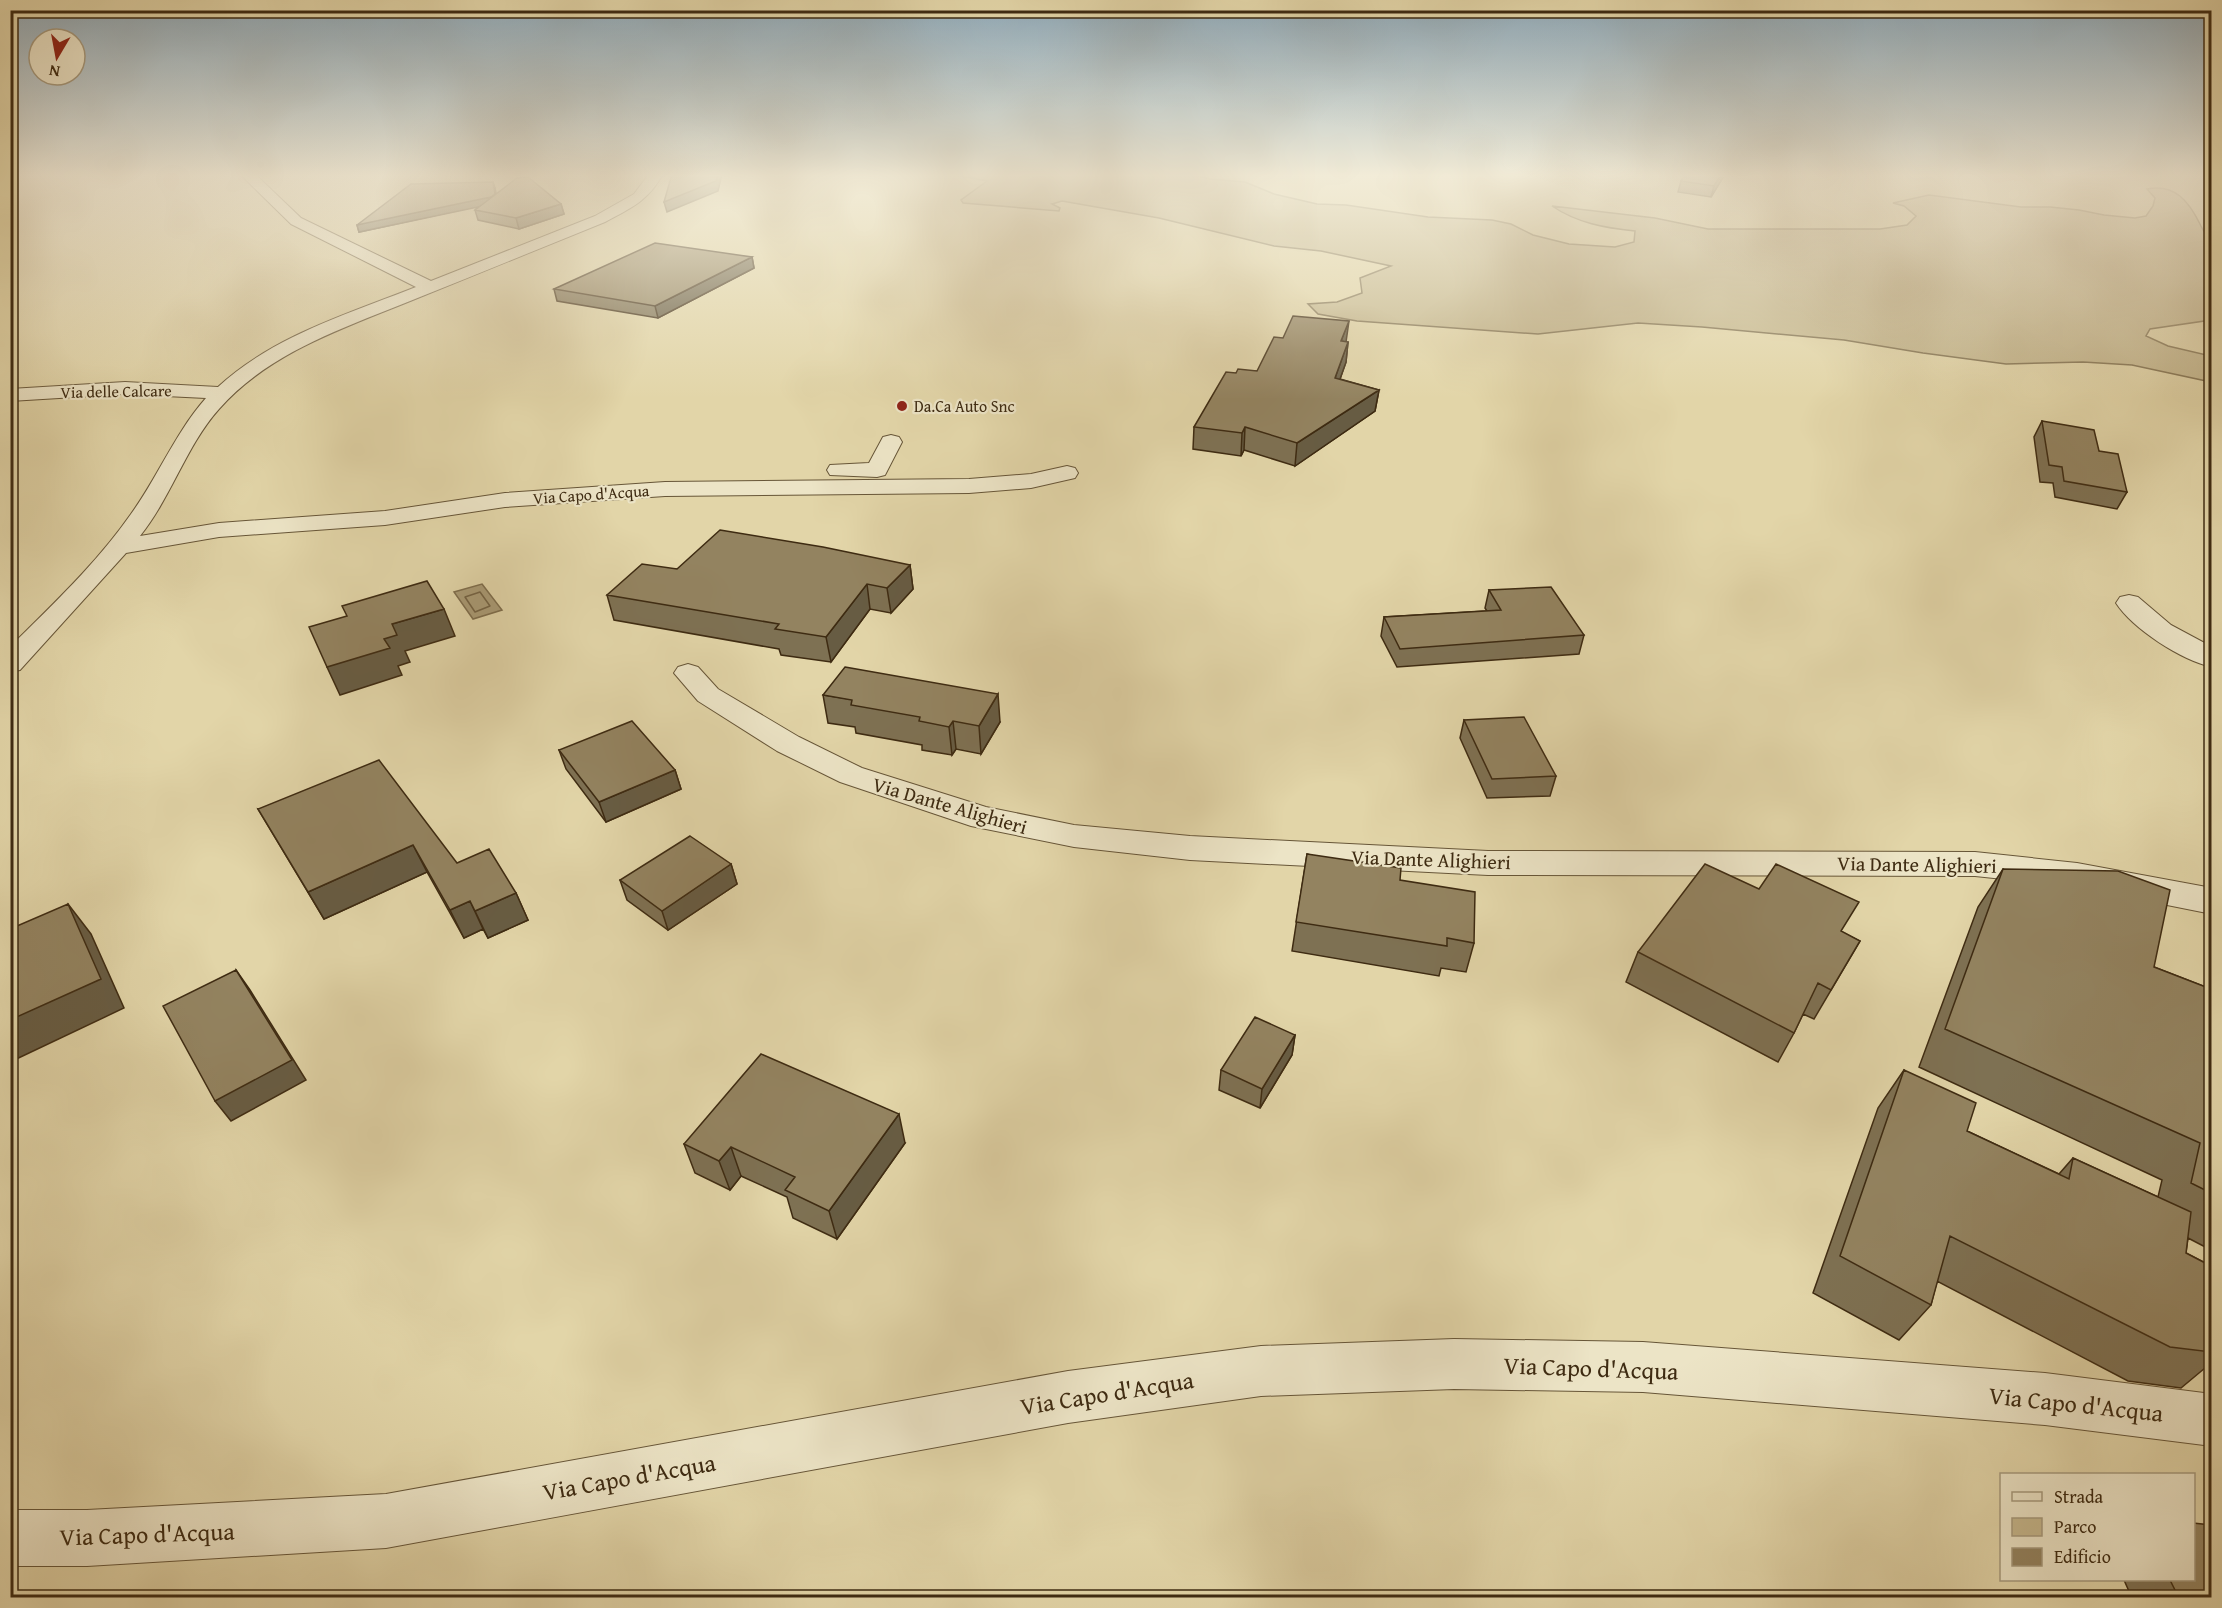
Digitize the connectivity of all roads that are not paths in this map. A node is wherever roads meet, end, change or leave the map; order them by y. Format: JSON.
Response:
{"nodes":[{"id":1,"x":353,"y":249,"type":"edge"},
{"id":2,"x":526,"y":249,"type":"edge"},
{"id":3,"x":430,"y":287,"type":"junction"},
{"id":4,"x":222,"y":393,"type":"junction"},
{"id":5,"x":10,"y":395,"type":"edge"},
{"id":6,"x":891,"y":442,"type":"dead end"},
{"id":7,"x":1067,"y":474,"type":"dead end"},
{"id":8,"x":743,"y":487,"type":"junction"},
{"id":9,"x":118,"y":547,"type":"junction"},
{"id":10,"x":2129,"y":603,"type":"dead end"},
{"id":11,"x":2211,"y":659,"type":"edge"},
{"id":12,"x":10,"y":664,"type":"edge"},
{"id":13,"x":688,"y":673,"type":"dead end"},
{"id":14,"x":2211,"y":901,"type":"edge"},
{"id":15,"x":2211,"y":1420,"type":"edge"},
{"id":16,"x":10,"y":1538,"type":"edge"}],
"edges":[{"from":1,"to":3,"type":"street"},
{"from":2,"to":3,"type":"street"},
{"from":3,"to":4,"type":"street"},
{"from":4,"to":5,"type":"street","name":"Via delle Calcare"},
{"from":4,"to":9,"type":"street"},
{"from":6,"to":8,"type":"street"},
{"from":7,"to":8,"type":"street","name":"Via Capo d'Acqua"},
{"from":8,"to":9,"type":"street","name":"Via Capo d'Acqua"},
{"from":9,"to":12,"type":"street"},
{"from":10,"to":11,"type":"street"},
{"from":13,"to":14,"type":"street","name":"Via Dante Alighieri"},
{"from":15,"to":16,"type":"street","name":"Via Capo d'Acqua"}]}
